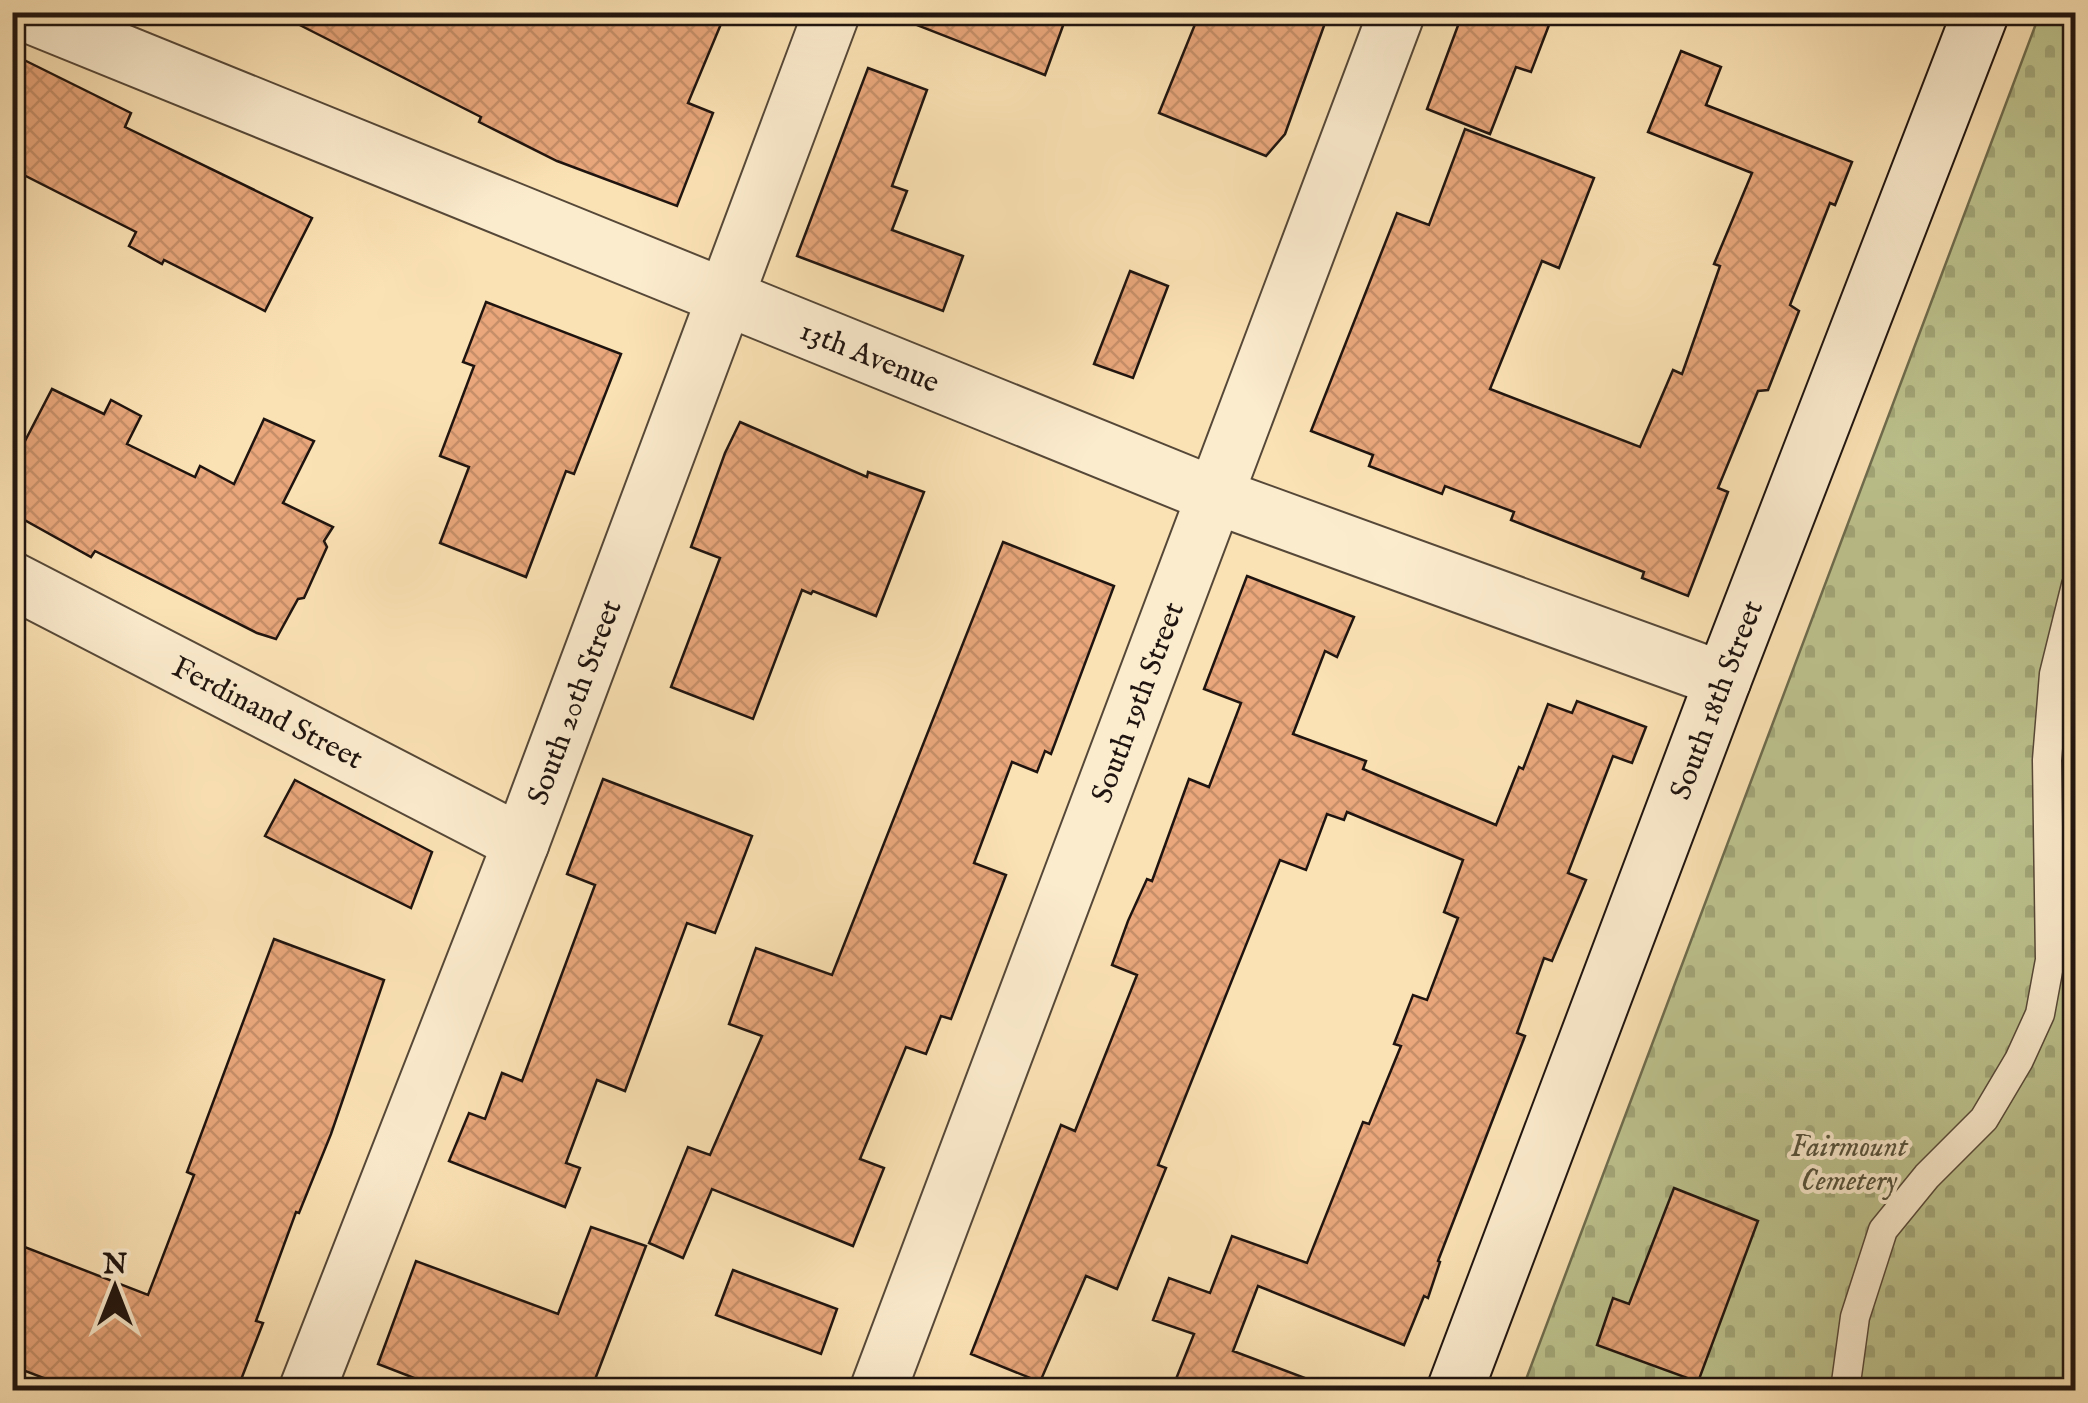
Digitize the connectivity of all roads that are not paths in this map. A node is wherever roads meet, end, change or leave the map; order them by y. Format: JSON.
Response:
{"nodes":[{"id":1,"x":22,"y":12,"type":"edge"},
{"id":2,"x":832,"y":12,"type":"edge"},
{"id":3,"x":1397,"y":12,"type":"edge"},
{"id":4,"x":1981,"y":12,"type":"edge"},
{"id":5,"x":726,"y":297,"type":"junction"},
{"id":6,"x":1216,"y":496,"type":"junction"},
{"id":7,"x":12,"y":580,"type":"edge"},
{"id":8,"x":2076,"y":584,"type":"edge"},
{"id":9,"x":1723,"y":680,"type":"junction"},
{"id":10,"x":521,"y":844,"type":"junction"},
{"id":11,"x":307,"y":1390,"type":"edge"},
{"id":12,"x":878,"y":1390,"type":"edge"},
{"id":13,"x":1455,"y":1390,"type":"edge"},
{"id":14,"x":1845,"y":1390,"type":"edge"}],
"edges":[{"from":1,"to":5,"type":"street","name":"13th Avenue"},
{"from":2,"to":5,"type":"street","name":"South 20th Street"},
{"from":3,"to":6,"type":"street","name":"South 19th Street"},
{"from":4,"to":9,"type":"street","name":"South 18th Street"},
{"from":5,"to":6,"type":"street","name":"13th Avenue"},
{"from":5,"to":10,"type":"street","name":"South 20th Street"},
{"from":6,"to":9,"type":"street","name":"13th Avenue"},
{"from":6,"to":12,"type":"street","name":"South 19th Street"},
{"from":7,"to":10,"type":"street","name":"Ferdinand Street"},
{"from":8,"to":14,"type":"lane"},
{"from":9,"to":13,"type":"street","name":"South 18th Street"},
{"from":10,"to":11,"type":"street","name":"South 20th Street"}]}
